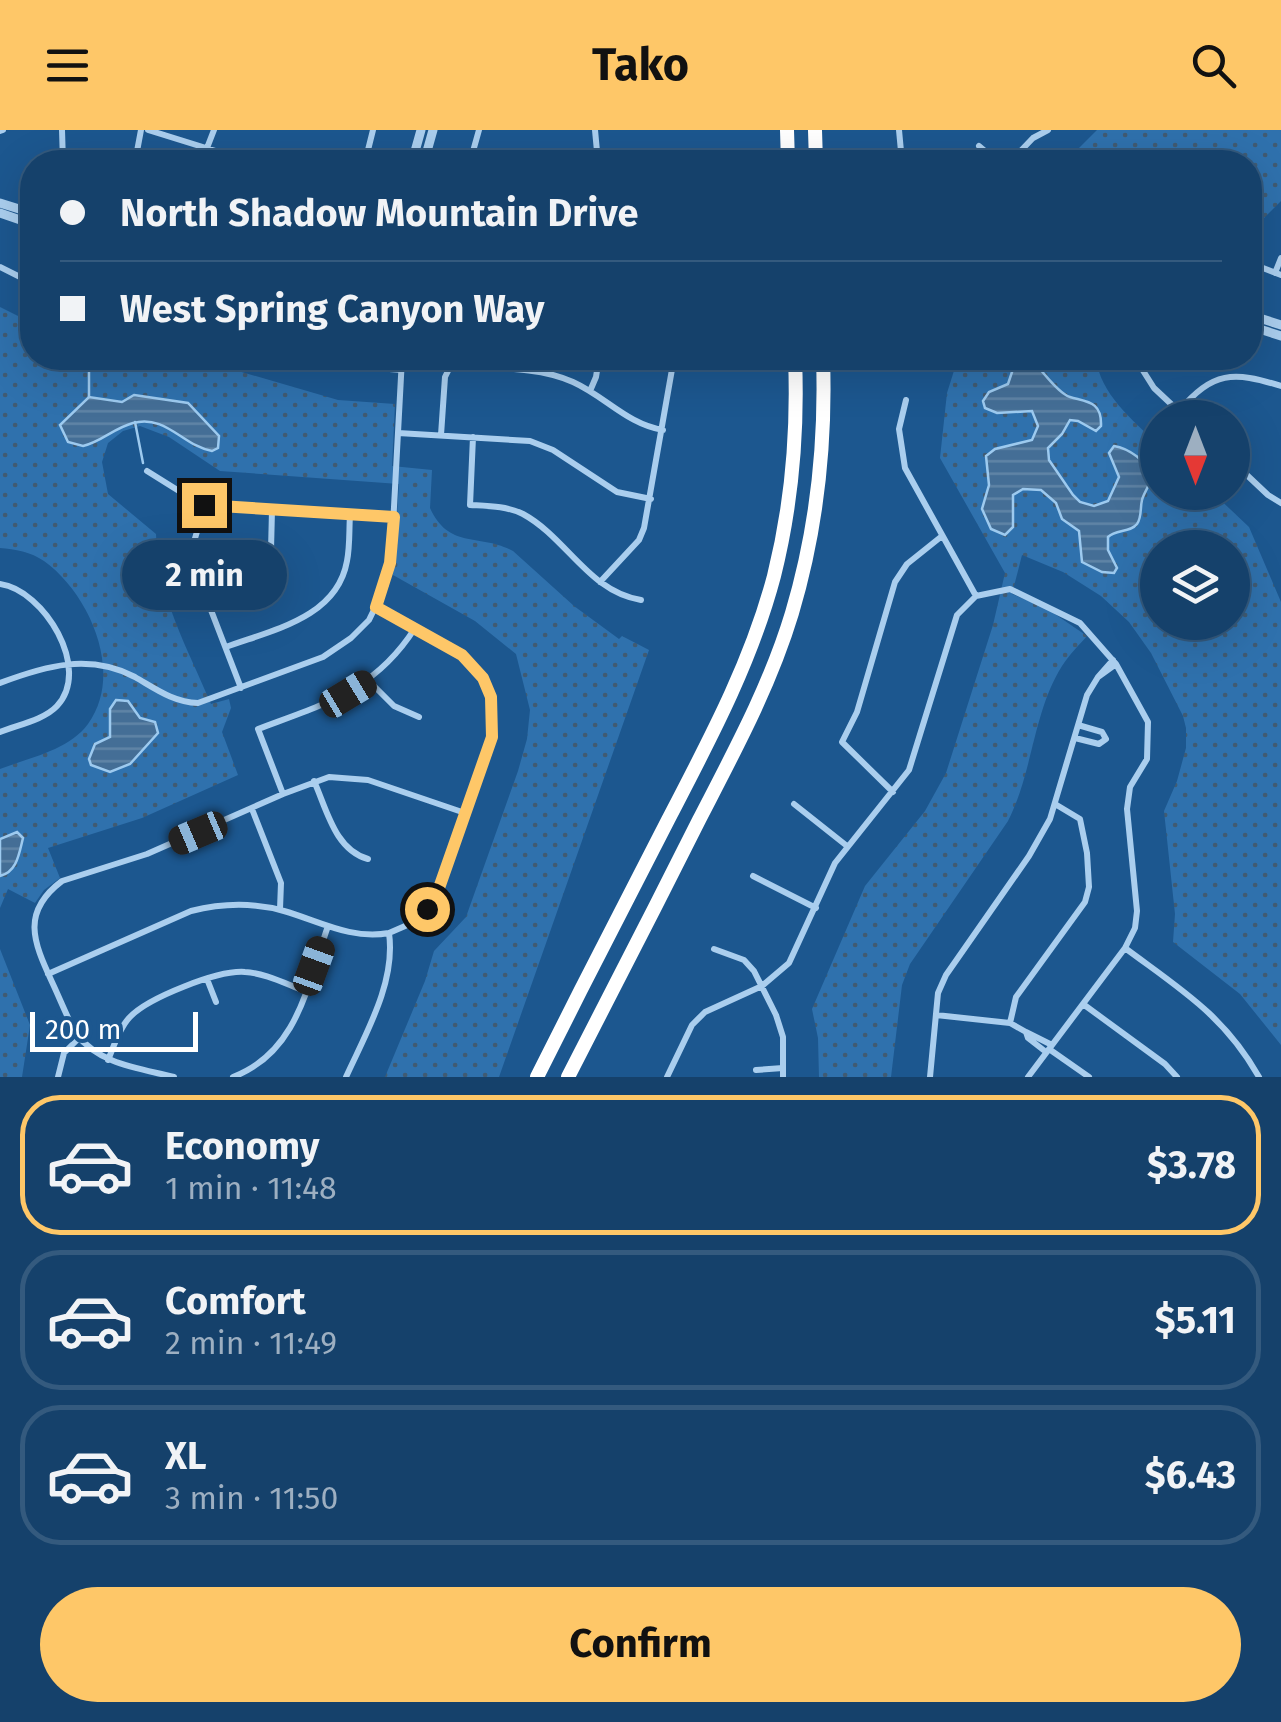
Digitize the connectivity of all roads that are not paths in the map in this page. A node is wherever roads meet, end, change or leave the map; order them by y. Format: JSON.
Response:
{"nodes":[{"id":1,"x":144,"y":130,"type":"edge"},
{"id":2,"x":214,"y":130,"type":"edge"},
{"id":3,"x":1048,"y":130,"type":"edge"},
{"id":4,"x":979,"y":146,"type":"dead end"},
{"id":5,"x":206,"y":148,"type":"junction"},
{"id":6,"x":213,"y":150,"type":"edge"},
{"id":7,"x":984,"y":150,"type":"edge"},
{"id":8,"x":1022,"y":150,"type":"edge"},
{"id":9,"x":1281,"y":258,"type":"edge"},
{"id":10,"x":1278,"y":274,"type":"edge"},
{"id":11,"x":402,"y":370,"type":"edge"},
{"id":12,"x":448,"y":370,"type":"edge"},
{"id":13,"x":487,"y":370,"type":"edge"},
{"id":14,"x":597,"y":370,"type":"edge"},
{"id":15,"x":672,"y":370,"type":"edge"},
{"id":16,"x":795,"y":370,"type":"edge"},
{"id":17,"x":823,"y":370,"type":"edge"},
{"id":18,"x":1142,"y":370,"type":"edge"},
{"id":19,"x":1281,"y":386,"type":"edge"},
{"id":20,"x":590,"y":390,"type":"junction"},
{"id":21,"x":906,"y":400,"type":"dead end"},
{"id":22,"x":1168,"y":400,"type":"edge"},
{"id":23,"x":1189,"y":400,"type":"edge"},
{"id":24,"x":663,"y":430,"type":"junction"},
{"id":25,"x":398,"y":432,"type":"junction"},
{"id":26,"x":441,"y":435,"type":"junction"},
{"id":27,"x":473,"y":436,"type":"junction"},
{"id":28,"x":147,"y":471,"type":"dead end"},
{"id":29,"x":1250,"y":478,"type":"edge"},
{"id":30,"x":651,"y":500,"type":"junction"},
{"id":31,"x":1281,"y":503,"type":"edge"},
{"id":32,"x":204,"y":505,"type":"junction"},
{"id":33,"x":272,"y":510,"type":"junction"},
{"id":34,"x":350,"y":514,"type":"junction"},
{"id":35,"x":394,"y":517,"type":"junction"},
{"id":36,"x":942,"y":536,"type":"junction"},
{"id":37,"x":271,"y":550,"type":"dead end"},
{"id":38,"x":600,"y":583,"type":"junction"},
{"id":39,"x":0,"y":584,"type":"edge"},
{"id":40,"x":976,"y":596,"type":"junction"},
{"id":41,"x":641,"y":600,"type":"dead end"},
{"id":42,"x":376,"y":607,"type":"junction"},
{"id":43,"x":415,"y":628,"type":"junction"},
{"id":44,"x":226,"y":647,"type":"junction"},
{"id":45,"x":1115,"y":662,"type":"junction"},
{"id":46,"x":67,"y":663,"type":"junction"},
{"id":47,"x":370,"y":681,"type":"junction"},
{"id":48,"x":0,"y":683,"type":"edge"},
{"id":49,"x":241,"y":688,"type":"junction"},
{"id":50,"x":419,"y":716,"type":"dead end"},
{"id":51,"x":1078,"y":726,"type":"junction"},
{"id":52,"x":0,"y":732,"type":"edge"},
{"id":53,"x":1075,"y":738,"type":"junction"},
{"id":54,"x":314,"y":781,"type":"junction"},
{"id":55,"x":893,"y":792,"type":"junction"},
{"id":56,"x":283,"y":794,"type":"junction"},
{"id":57,"x":794,"y":804,"type":"dead end"},
{"id":58,"x":1056,"y":804,"type":"junction"},
{"id":59,"x":252,"y":809,"type":"junction"},
{"id":60,"x":465,"y":813,"type":"junction"},
{"id":61,"x":847,"y":846,"type":"junction"},
{"id":62,"x":368,"y":859,"type":"dead end"},
{"id":63,"x":753,"y":876,"type":"dead end"},
{"id":64,"x":816,"y":908,"type":"junction"},
{"id":65,"x":280,"y":910,"type":"junction"},
{"id":66,"x":328,"y":926,"type":"junction"},
{"id":67,"x":389,"y":933,"type":"junction"},
{"id":68,"x":1125,"y":948,"type":"junction"},
{"id":69,"x":714,"y":949,"type":"dead end"},
{"id":70,"x":48,"y":974,"type":"junction"},
{"id":71,"x":207,"y":979,"type":"junction"},
{"id":72,"x":762,"y":986,"type":"junction"},
{"id":73,"x":305,"y":990,"type":"junction"},
{"id":74,"x":216,"y":1002,"type":"dead end"},
{"id":75,"x":1082,"y":1004,"type":"junction"},
{"id":76,"x":936,"y":1015,"type":"junction"},
{"id":77,"x":1010,"y":1023,"type":"junction"},
{"id":78,"x":79,"y":1038,"type":"junction"},
{"id":79,"x":1049,"y":1049,"type":"junction"},
{"id":80,"x":108,"y":1060,"type":"junction"},
{"id":81,"x":254,"y":1068,"type":"junction"},
{"id":82,"x":756,"y":1070,"type":"dead end"},
{"id":83,"x":783,"y":1073,"type":"edge"},
{"id":84,"x":58,"y":1077,"type":"edge"},
{"id":85,"x":174,"y":1077,"type":"edge"},
{"id":86,"x":233,"y":1077,"type":"edge"},
{"id":87,"x":258,"y":1077,"type":"edge"},
{"id":88,"x":346,"y":1077,"type":"edge"},
{"id":89,"x":537,"y":1077,"type":"edge"},
{"id":90,"x":568,"y":1077,"type":"edge"},
{"id":91,"x":667,"y":1077,"type":"edge"},
{"id":92,"x":930,"y":1077,"type":"edge"},
{"id":93,"x":1028,"y":1077,"type":"edge"},
{"id":94,"x":1089,"y":1077,"type":"edge"},
{"id":95,"x":1177,"y":1077,"type":"edge"},
{"id":96,"x":1259,"y":1077,"type":"edge"}],
"edges":[{"from":1,"to":5,"type":"street"},
{"from":2,"to":5,"type":"street"},
{"from":3,"to":8,"type":"street"},
{"from":4,"to":7,"type":"street"},
{"from":5,"to":6,"type":"street"},
{"from":9,"to":10,"type":"street"},
{"from":11,"to":25,"type":"street"},
{"from":12,"to":26,"type":"street"},
{"from":13,"to":20,"type":"street"},
{"from":14,"to":20,"type":"street"},
{"from":15,"to":24,"type":"street"},
{"from":16,"to":89,"type":"highway"},
{"from":17,"to":90,"type":"highway"},
{"from":18,"to":22,"type":"street"},
{"from":19,"to":23,"type":"street"},
{"from":20,"to":24,"type":"street"},
{"from":21,"to":36,"type":"street"},
{"from":24,"to":30,"type":"street"},
{"from":25,"to":26,"type":"street"},
{"from":25,"to":35,"type":"street"},
{"from":26,"to":27,"type":"street"},
{"from":27,"to":30,"type":"street"},
{"from":27,"to":38,"type":"street"},
{"from":28,"to":32,"type":"street"},
{"from":29,"to":31,"type":"street"},
{"from":30,"to":38,"type":"street"},
{"from":32,"to":33,"type":"street"},
{"from":32,"to":44,"type":"street"},
{"from":33,"to":34,"type":"street"},
{"from":33,"to":37,"type":"street"},
{"from":34,"to":35,"type":"street"},
{"from":34,"to":44,"type":"street"},
{"from":35,"to":42,"type":"street"},
{"from":36,"to":40,"type":"street"},
{"from":36,"to":55,"type":"street"},
{"from":38,"to":41,"type":"street"},
{"from":39,"to":46,"type":"street"},
{"from":40,"to":45,"type":"street"},
{"from":40,"to":55,"type":"street"},
{"from":42,"to":43,"type":"street"},
{"from":42,"to":49,"type":"street"},
{"from":43,"to":47,"type":"street"},
{"from":43,"to":60,"type":"street"},
{"from":44,"to":49,"type":"street"},
{"from":45,"to":51,"type":"street"},
{"from":45,"to":68,"type":"street"},
{"from":46,"to":48,"type":"street"},
{"from":46,"to":49,"type":"street"},
{"from":46,"to":52,"type":"street"},
{"from":47,"to":50,"type":"street"},
{"from":47,"to":56,"type":"street"},
{"from":51,"to":53,"type":"street"},
{"from":51,"to":53,"type":"street"},
{"from":53,"to":58,"type":"street"},
{"from":54,"to":56,"type":"street"},
{"from":54,"to":60,"type":"street"},
{"from":54,"to":62,"type":"street"},
{"from":55,"to":61,"type":"street"},
{"from":56,"to":59,"type":"street"},
{"from":57,"to":61,"type":"street"},
{"from":58,"to":76,"type":"street"},
{"from":58,"to":77,"type":"street"},
{"from":59,"to":65,"type":"street"},
{"from":59,"to":70,"type":"street"},
{"from":60,"to":67,"type":"street"},
{"from":61,"to":64,"type":"street"},
{"from":63,"to":64,"type":"street"},
{"from":64,"to":72,"type":"street"},
{"from":65,"to":66,"type":"street"},
{"from":65,"to":70,"type":"street"},
{"from":66,"to":67,"type":"street"},
{"from":66,"to":73,"type":"street"},
{"from":67,"to":88,"type":"street"},
{"from":68,"to":75,"type":"street"},
{"from":68,"to":96,"type":"street"},
{"from":69,"to":72,"type":"street"},
{"from":70,"to":78,"type":"street"},
{"from":71,"to":73,"type":"street"},
{"from":71,"to":74,"type":"street"},
{"from":71,"to":80,"type":"street"},
{"from":72,"to":83,"type":"street"},
{"from":72,"to":91,"type":"street"},
{"from":73,"to":81,"type":"street"},
{"from":75,"to":79,"type":"street"},
{"from":75,"to":95,"type":"street"},
{"from":76,"to":77,"type":"street"},
{"from":76,"to":92,"type":"street"},
{"from":77,"to":79,"type":"street"},
{"from":78,"to":80,"type":"street"},
{"from":78,"to":84,"type":"street"},
{"from":79,"to":93,"type":"street"},
{"from":79,"to":94,"type":"street"},
{"from":80,"to":85,"type":"street"},
{"from":81,"to":86,"type":"street"},
{"from":81,"to":87,"type":"street"},
{"from":82,"to":83,"type":"street"}]}
